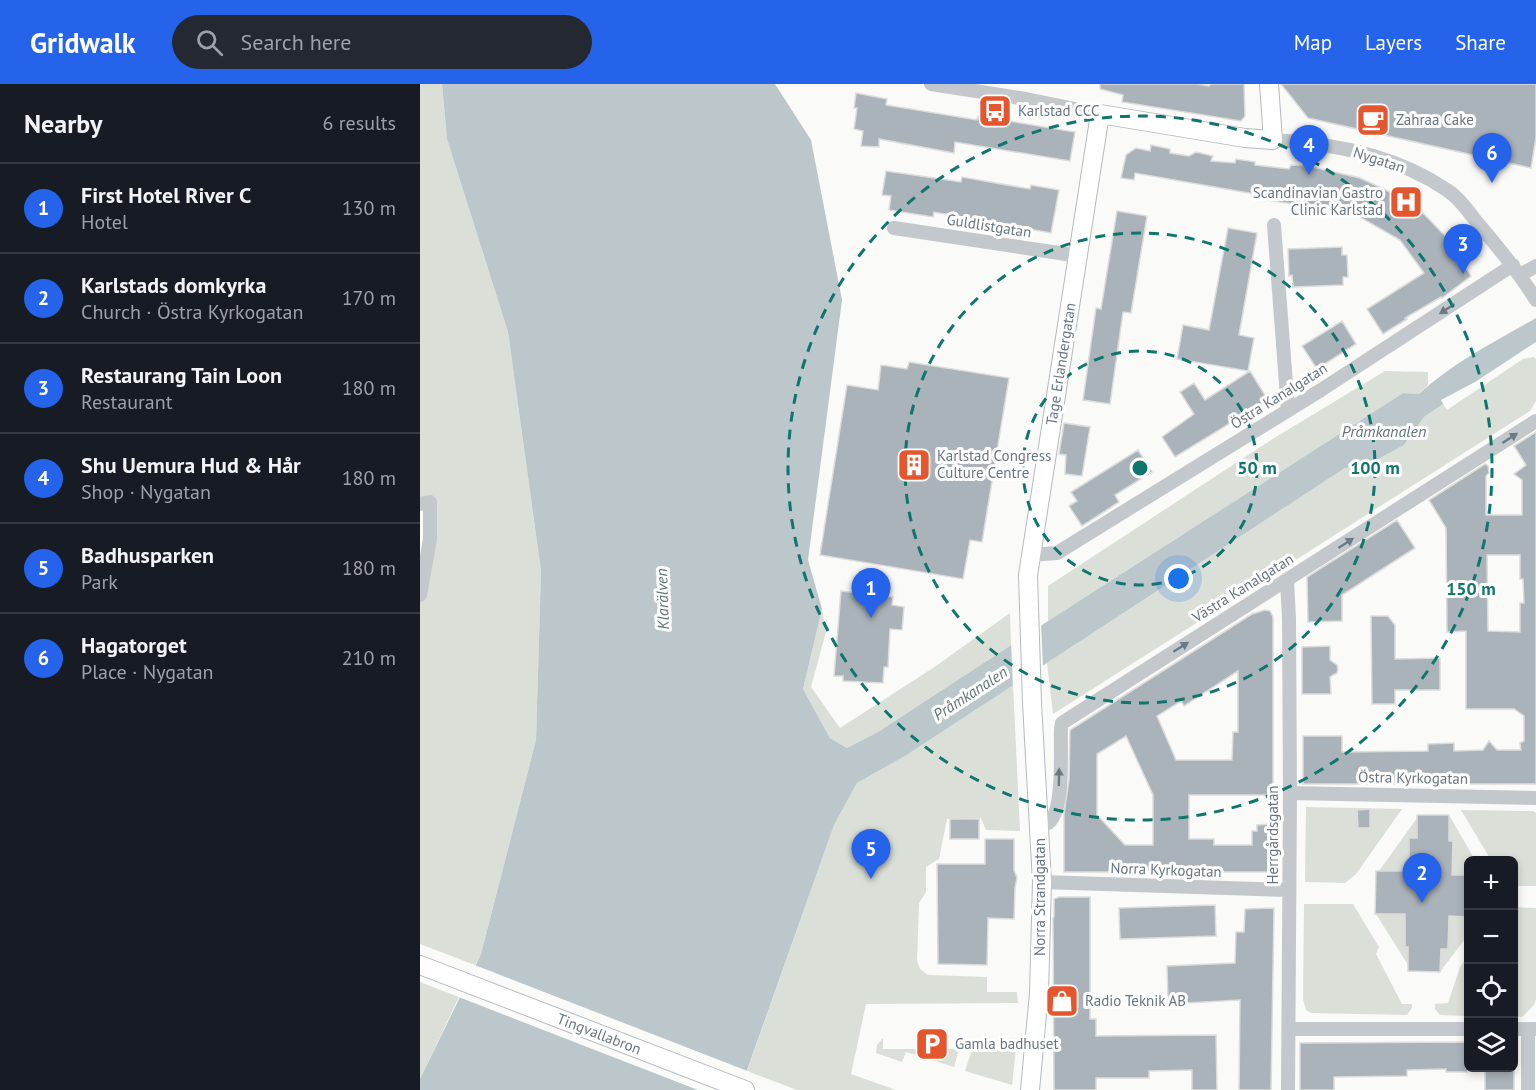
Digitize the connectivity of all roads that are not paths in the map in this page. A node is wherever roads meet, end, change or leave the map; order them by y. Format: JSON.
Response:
{"nodes":[{"id":1,"x":931,"y":84,"type":"edge"},
{"id":2,"x":1269,"y":84,"type":"edge"},
{"id":3,"x":1100,"y":114,"type":"junction"},
{"id":4,"x":1273,"y":140,"type":"junction"},
{"id":5,"x":1274,"y":225,"type":"dead end"},
{"id":6,"x":894,"y":228,"type":"dead end"},
{"id":7,"x":1079,"y":256,"type":"junction"},
{"id":8,"x":1536,"y":266,"type":"edge"},
{"id":9,"x":1517,"y":270,"type":"junction"},
{"id":10,"x":1536,"y":300,"type":"edge"},
{"id":11,"x":1288,"y":410,"type":"junction"},
{"id":12,"x":1536,"y":421,"type":"edge"},
{"id":13,"x":425,"y":503,"type":"edge"},
{"id":14,"x":1030,"y":555,"type":"junction"},
{"id":15,"x":1287,"y":580,"type":"junction"},
{"id":16,"x":420,"y":595,"type":"edge"},
{"id":17,"x":1029,"y":614,"type":"joint"},
{"id":18,"x":1290,"y":793,"type":"junction"},
{"id":19,"x":1536,"y":798,"type":"edge"},
{"id":20,"x":1039,"y":826,"type":"junction"},
{"id":21,"x":1042,"y":882,"type":"junction"},
{"id":22,"x":1289,"y":890,"type":"junction"},
{"id":23,"x":420,"y":965,"type":"edge"},
{"id":24,"x":1289,"y":1029,"type":"junction"},
{"id":25,"x":1464,"y":1029,"type":"edge"},
{"id":26,"x":1526,"y":1029,"type":"edge"},
{"id":27,"x":745,"y":1090,"type":"edge"},
{"id":28,"x":1030,"y":1090,"type":"edge"},
{"id":29,"x":1288,"y":1090,"type":"edge"},
{"id":30,"x":1528,"y":1090,"type":"edge"}],
"edges":[{"from":1,"to":3,"type":"street"},
{"from":2,"to":4,"type":"street"},
{"from":3,"to":4,"type":"street","name":"Nygatan"},
{"from":3,"to":7,"type":"street","name":"Tage Erlandergatan"},
{"from":4,"to":9,"type":"street","name":"Nygatan"},
{"from":5,"to":11,"type":"street"},
{"from":6,"to":7,"type":"street","name":"Guldlistgatan"},
{"from":7,"to":14,"type":"street","name":"Tage Erlandergatan"},
{"from":8,"to":9,"type":"street","name":"Östra Kanalgatan"},
{"from":9,"to":10,"type":"street","name":"Nygatan"},
{"from":9,"to":11,"type":"street","name":"Östra Kanalgatan","one_way":true},
{"from":11,"to":14,"type":"street","name":"Östra Kanalgatan"},
{"from":15,"to":12,"type":"street","name":"Västra Kanalgatan","one_way":true},
{"from":13,"to":16,"type":"street"},
{"from":14,"to":17,"type":"street","name":"Tage Erlandergatan"},
{"from":15,"to":18,"type":"street","name":"Herrgårdsgatan"},
{"from":20,"to":15,"type":"street","name":"Västra Kanalgatan","one_way":true},
{"from":17,"to":20,"type":"street","name":"Norra Strandgatan"},
{"from":18,"to":19,"type":"street","name":"Östra Kyrkogatan"},
{"from":18,"to":22,"type":"street","name":"Herrgårdsgatan"},
{"from":20,"to":21,"type":"street","name":"Norra Strandgatan"},
{"from":21,"to":22,"type":"street","name":"Norra Kyrkogatan"},
{"from":21,"to":28,"type":"street","name":"Norra Strandgatan"},
{"from":22,"to":24,"type":"street","name":"Herrgårdsgatan"},
{"from":23,"to":27,"type":"street","name":"Tingvallabron"},
{"from":24,"to":25,"type":"street"},
{"from":24,"to":29,"type":"street","name":"Herrgårdsgatan"},
{"from":26,"to":30,"type":"street"}]}
